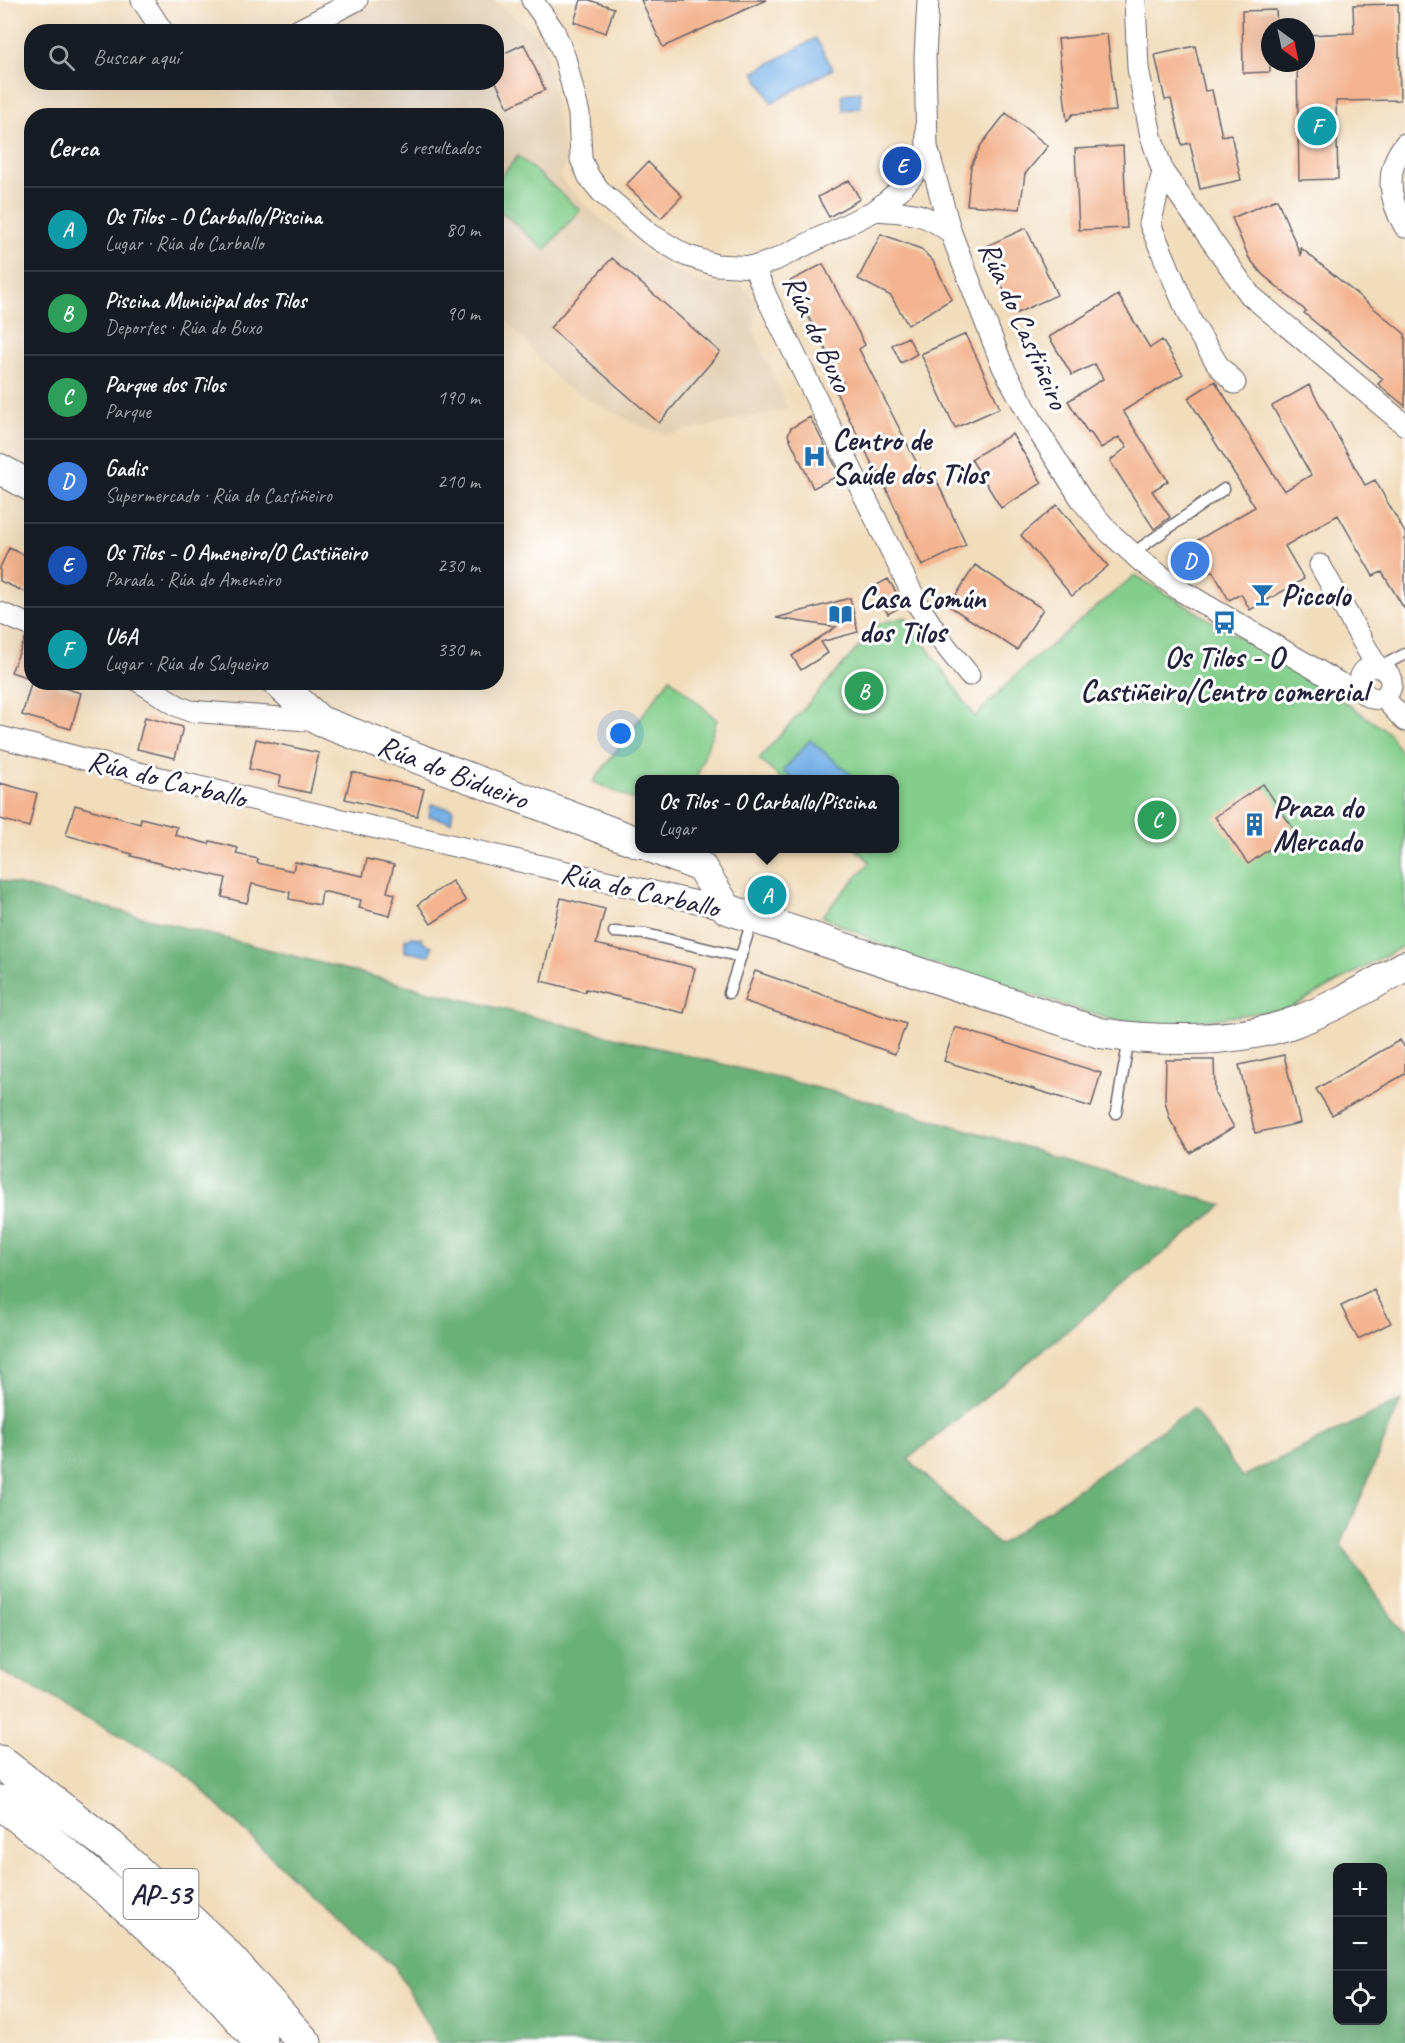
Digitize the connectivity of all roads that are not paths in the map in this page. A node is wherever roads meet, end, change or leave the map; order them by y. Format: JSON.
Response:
{"nodes":[{"id":1,"x":142,"y":0,"type":"edge"},
{"id":2,"x":357,"y":0,"type":"edge"},
{"id":3,"x":532,"y":0,"type":"edge"},
{"id":4,"x":928,"y":0,"type":"edge"},
{"id":5,"x":1135,"y":0,"type":"edge"},
{"id":6,"x":158,"y":24,"type":"edge"},
{"id":7,"x":310,"y":24,"type":"edge"},
{"id":8,"x":1405,"y":144,"type":"edge"},
{"id":9,"x":927,"y":147,"type":"junction"},
{"id":10,"x":1163,"y":172,"type":"junction"},
{"id":11,"x":876,"y":210,"type":"junction"},
{"id":12,"x":1405,"y":227,"type":"edge"},
{"id":13,"x":951,"y":233,"type":"junction"},
{"id":14,"x":754,"y":267,"type":"junction"},
{"id":15,"x":1235,"y":383,"type":"dead end"},
{"id":16,"x":1405,"y":425,"type":"edge"},
{"id":17,"x":0,"y":469,"type":"edge"},
{"id":18,"x":24,"y":482,"type":"edge"},
{"id":19,"x":1224,"y":489,"type":"dead end"},
{"id":20,"x":1133,"y":553,"type":"junction"},
{"id":21,"x":1320,"y":565,"type":"dead end"},
{"id":22,"x":0,"y":613,"type":"edge"},
{"id":23,"x":24,"y":623,"type":"edge"},
{"id":24,"x":1405,"y":654,"type":"edge"},
{"id":25,"x":1379,"y":667,"type":"junction"},
{"id":26,"x":969,"y":675,"type":"dead end"},
{"id":27,"x":153,"y":690,"type":"edge"},
{"id":28,"x":286,"y":690,"type":"edge"},
{"id":29,"x":1362,"y":692,"type":"junction"},
{"id":30,"x":1383,"y":697,"type":"junction"},
{"id":31,"x":320,"y":721,"type":"junction"},
{"id":32,"x":1405,"y":721,"type":"edge"},
{"id":33,"x":0,"y":736,"type":"edge"},
{"id":34,"x":635,"y":841,"type":"edge"},
{"id":35,"x":664,"y":853,"type":"edge"},
{"id":36,"x":740,"y":913,"type":"junction"},
{"id":37,"x":614,"y":932,"type":"dead end"},
{"id":38,"x":741,"y":957,"type":"junction"},
{"id":39,"x":1405,"y":966,"type":"edge"},
{"id":40,"x":729,"y":993,"type":"dead end"},
{"id":41,"x":1129,"y":1038,"type":"junction"},
{"id":42,"x":1116,"y":1113,"type":"dead end"},
{"id":43,"x":0,"y":1762,"type":"edge"},
{"id":44,"x":0,"y":1802,"type":"edge"},
{"id":45,"x":261,"y":2043,"type":"edge"},
{"id":46,"x":305,"y":2043,"type":"edge"}],
"edges":[{"from":1,"to":6,"type":"street"},
{"from":2,"to":7,"type":"street"},
{"from":3,"to":14,"type":"street"},
{"from":4,"to":9,"type":"street"},
{"from":5,"to":10,"type":"street"},
{"from":8,"to":12,"type":"street"},
{"from":9,"to":11,"type":"street"},
{"from":9,"to":13,"type":"street","name":"Rúa do Castiñeiro"},
{"from":10,"to":15,"type":"street"},
{"from":10,"to":16,"type":"street"},
{"from":11,"to":13,"type":"street"},
{"from":11,"to":14,"type":"street"},
{"from":13,"to":20,"type":"street","name":"Rúa do Castiñeiro"},
{"from":14,"to":26,"type":"street","name":"Rúa do Buxo"},
{"from":17,"to":18,"type":"street"},
{"from":19,"to":20,"type":"lane"},
{"from":20,"to":29,"type":"street","name":"Rúa do Castiñeiro"},
{"from":21,"to":25,"type":"street"},
{"from":22,"to":23,"type":"street"},
{"from":24,"to":25,"type":"lane"},
{"from":25,"to":29,"type":"street"},
{"from":25,"to":30,"type":"street"},
{"from":27,"to":31,"type":"street"},
{"from":28,"to":31,"type":"street","name":"Rúa do Bidueiro"},
{"from":29,"to":30,"type":"street","name":"Rúa do Castiñeiro"},
{"from":30,"to":32,"type":"street"},
{"from":31,"to":34,"type":"street","name":"Rúa do Bidueiro"},
{"from":33,"to":36,"type":"street","name":"Rúa do Carballo"},
{"from":35,"to":36,"type":"street"},
{"from":36,"to":38,"type":"lane"},
{"from":36,"to":41,"type":"street","name":"Rúa do Carballo"},
{"from":37,"to":38,"type":"lane"},
{"from":38,"to":40,"type":"lane"},
{"from":39,"to":41,"type":"street","name":"Rúa do Carballo"},
{"from":41,"to":42,"type":"lane"},
{"from":43,"to":46,"type":"highway","number":"AP-53"},
{"from":44,"to":45,"type":"highway","number":"AP-53"}]}
